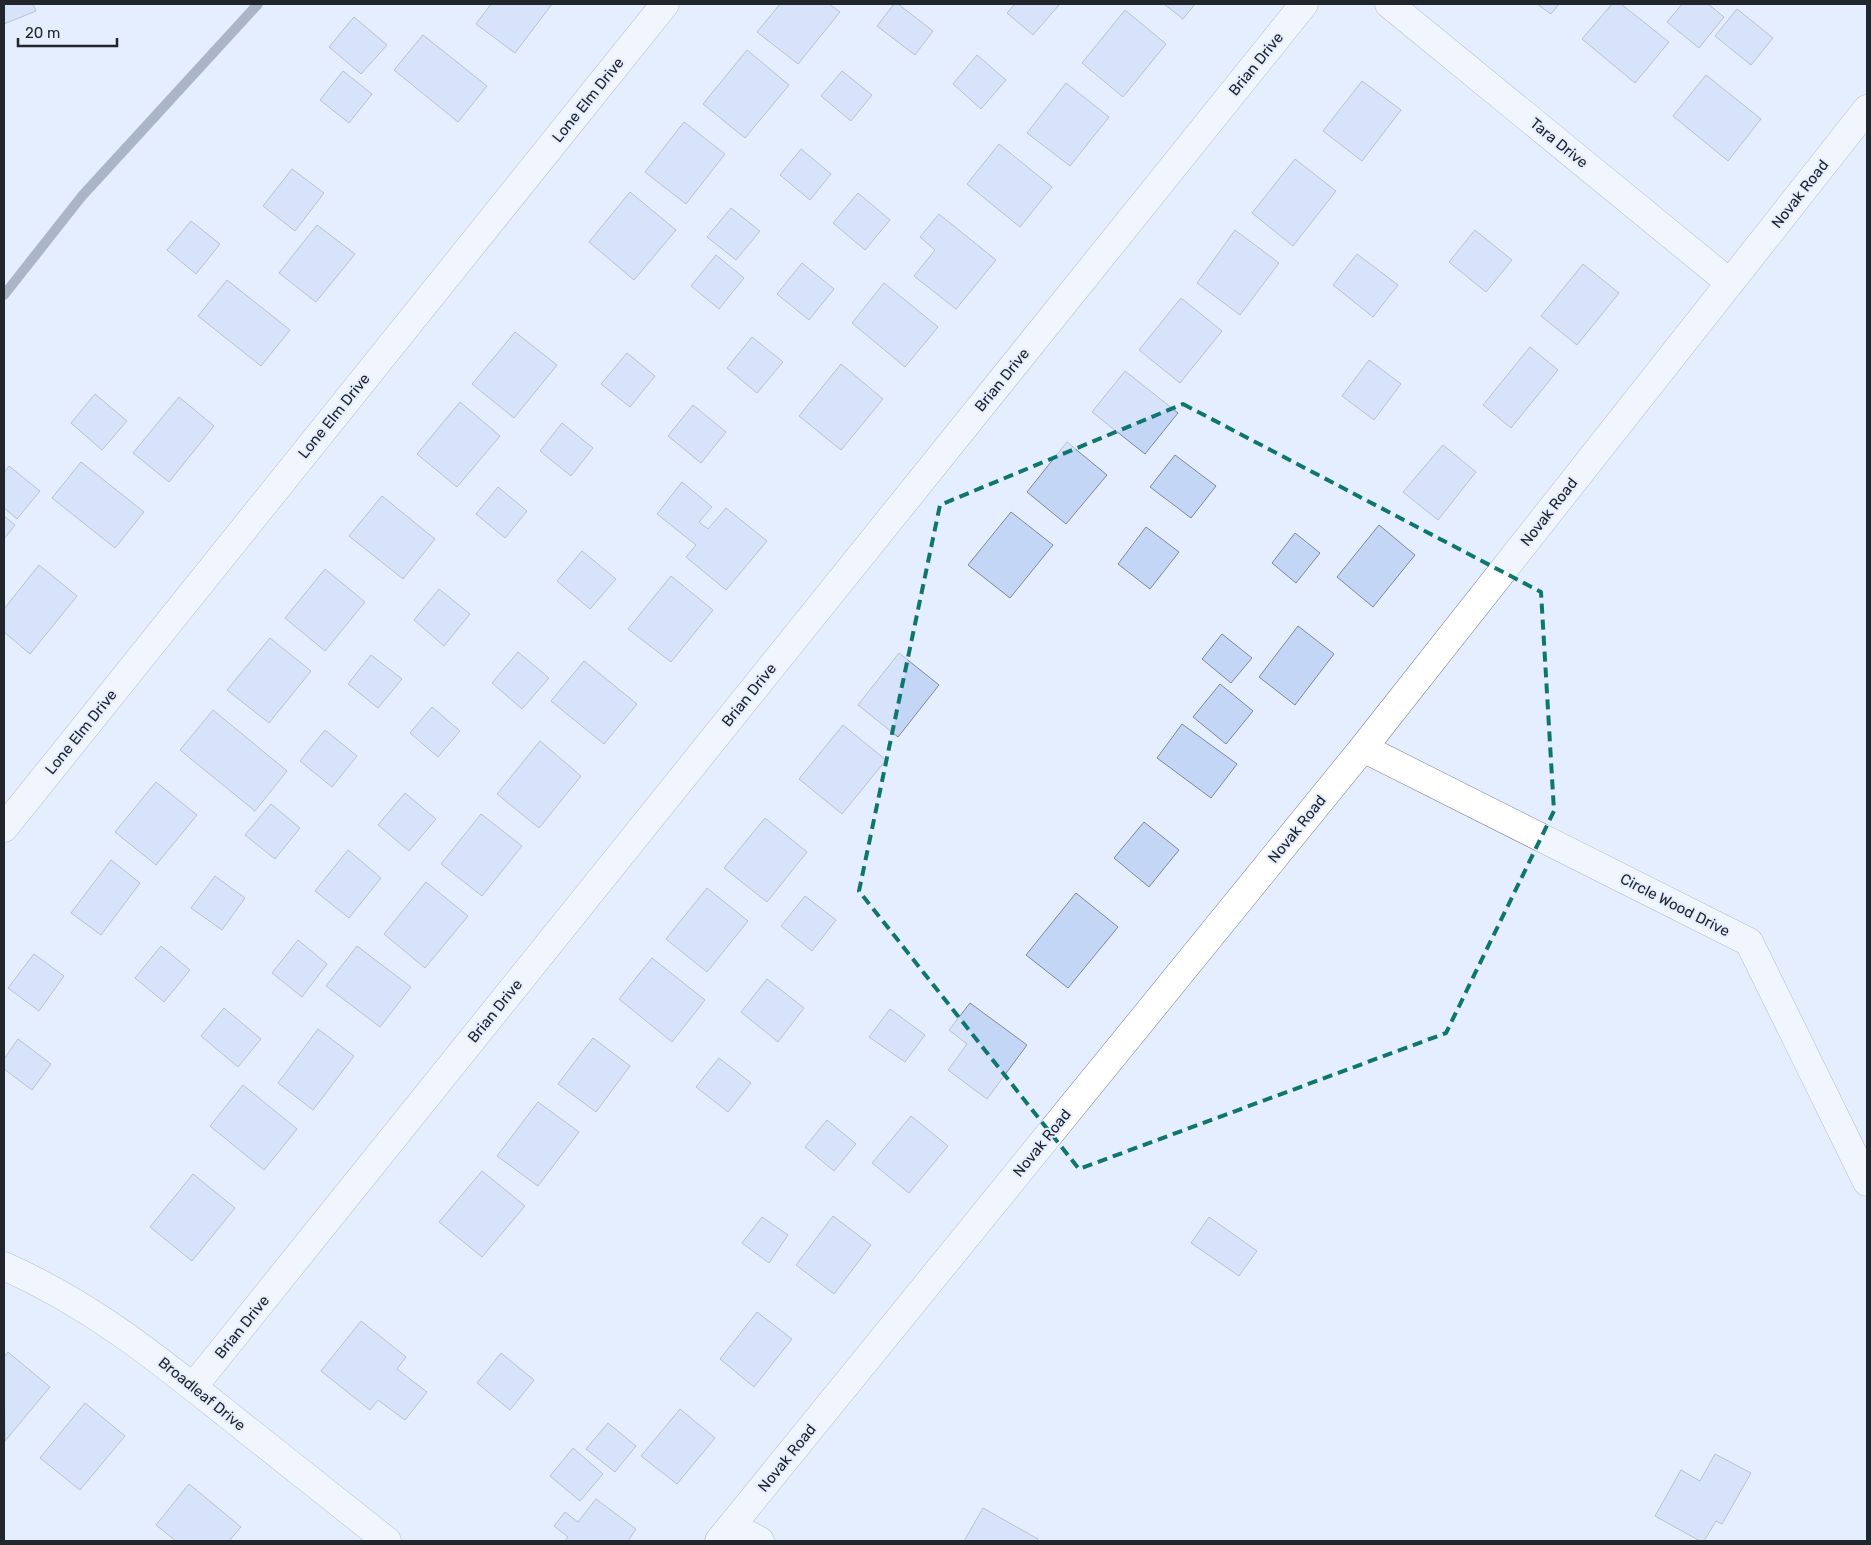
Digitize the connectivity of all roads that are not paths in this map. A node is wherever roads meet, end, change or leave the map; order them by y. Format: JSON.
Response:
{"nodes":[{"id":1,"x":665,"y":4,"type":"edge"},
{"id":2,"x":1304,"y":4,"type":"edge"},
{"id":3,"x":1389,"y":4,"type":"edge"},
{"id":4,"x":1867,"y":109,"type":"edge"},
{"id":5,"x":1730,"y":283,"type":"junction"},
{"id":6,"x":1362,"y":748,"type":"junction"},
{"id":7,"x":4,"y":828,"type":"edge"},
{"id":8,"x":1867,"y":1182,"type":"edge"},
{"id":9,"x":4,"y":1266,"type":"edge"},
{"id":10,"x":194,"y":1387,"type":"junction"},
{"id":11,"x":725,"y":1533,"type":"edge"},
{"id":12,"x":387,"y":1541,"type":"edge"},
{"id":13,"x":760,"y":1541,"type":"edge"}],
"edges":[{"from":1,"to":7,"type":"street","name":"Lone Elm Drive"},
{"from":2,"to":10,"type":"street","name":"Brian Drive"},
{"from":3,"to":5,"type":"street","name":"Tara Drive"},
{"from":4,"to":5,"type":"street","name":"Novak Road"},
{"from":5,"to":6,"type":"street","name":"Novak Road"},
{"from":6,"to":8,"type":"street","name":"Circle Wood Drive"},
{"from":6,"to":11,"type":"street","name":"Novak Road"},
{"from":9,"to":10,"type":"street","name":"Broadleaf Drive"},
{"from":10,"to":12,"type":"street","name":"Broadleaf Drive"},
{"from":11,"to":13,"type":"street"}]}
